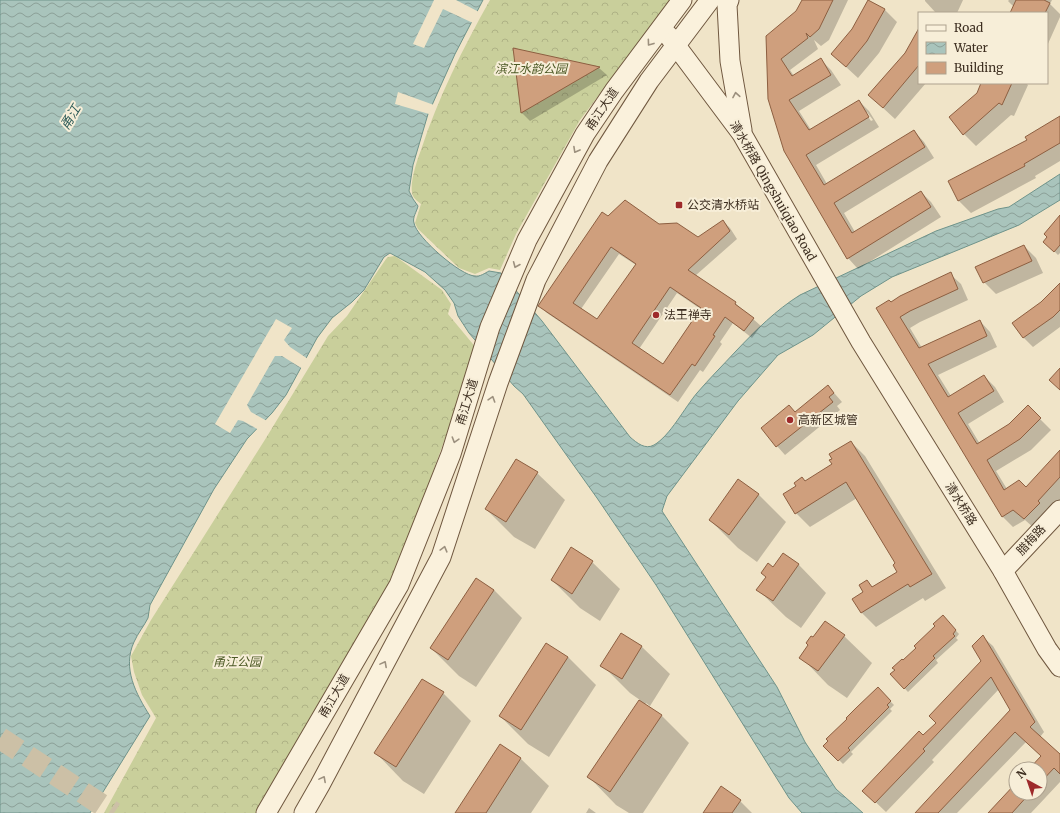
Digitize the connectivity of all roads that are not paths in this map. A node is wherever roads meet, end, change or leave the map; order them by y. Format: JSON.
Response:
{"nodes":[{"id":1,"x":682,"y":0,"type":"edge"},
{"id":2,"x":710,"y":0,"type":"edge"},
{"id":3,"x":729,"y":0,"type":"edge"},
{"id":4,"x":662,"y":26,"type":"junction"},
{"id":5,"x":676,"y":44,"type":"junction"},
{"id":6,"x":742,"y":134,"type":"junction"},
{"id":7,"x":861,"y":342,"type":"joint"},
{"id":8,"x":1060,"y":510,"type":"edge"},
{"id":9,"x":1003,"y":570,"type":"junction"},
{"id":10,"x":1060,"y":667,"type":"edge"},
{"id":11,"x":266,"y":813,"type":"edge"},
{"id":12,"x":304,"y":813,"type":"edge"}],
"edges":[{"from":1,"to":4,"type":"main road","name":"甬江大道"},
{"from":2,"to":5,"type":"main road","name":"甬江大道"},
{"from":6,"to":3,"type":"main road","one_way":true},
{"from":4,"to":5,"type":"main road","name":"清水桥路 Qingshuiqiao Road"},
{"from":4,"to":11,"type":"main road","name":"甬江大道","one_way":true},
{"from":5,"to":6,"type":"main road","name":"清水桥路 Qingshuiqiao Road"},
{"from":12,"to":5,"type":"main road","name":"甬江大道","one_way":true},
{"from":6,"to":7,"type":"main road","name":"清水桥路 Qingshuiqiao Road"},
{"from":7,"to":9,"type":"main road","name":"清水桥路"},
{"from":8,"to":9,"type":"main road","name":"腊梅路"},
{"from":9,"to":10,"type":"main road","name":"清水桥路"}]}
